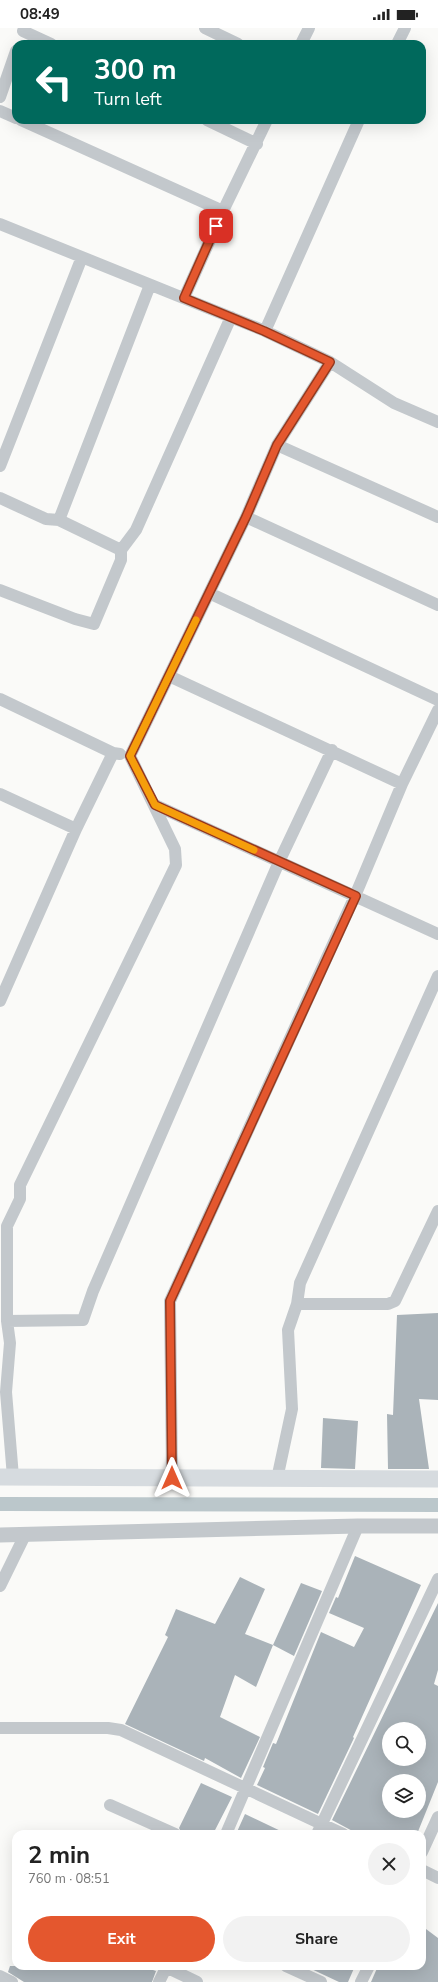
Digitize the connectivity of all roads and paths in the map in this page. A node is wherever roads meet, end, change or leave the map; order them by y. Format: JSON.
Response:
{"nodes":[{"id":1,"x":205,"y":28,"type":"edge"},
{"id":2,"x":309,"y":28,"type":"edge"},
{"id":3,"x":405,"y":28,"type":"edge"},
{"id":4,"x":24,"y":29,"type":"edge"},
{"id":5,"x":20,"y":40,"type":"edge"},
{"id":6,"x":44,"y":40,"type":"edge"},
{"id":7,"x":230,"y":40,"type":"edge"},
{"id":8,"x":303,"y":40,"type":"edge"},
{"id":9,"x":399,"y":40,"type":"edge"},
{"id":10,"x":12,"y":62,"type":"edge"},
{"id":11,"x":0,"y":97,"type":"edge"},
{"id":12,"x":0,"y":111,"type":"edge"},
{"id":13,"x":12,"y":116,"type":"edge"},
{"id":14,"x":30,"y":124,"type":"edge"},
{"id":15,"x":215,"y":124,"type":"edge"},
{"id":16,"x":265,"y":124,"type":"edge"},
{"id":17,"x":357,"y":124,"type":"edge"},
{"id":18,"x":257,"y":144,"type":"junction"},
{"id":19,"x":222,"y":211,"type":"junction"},
{"id":20,"x":0,"y":224,"type":"edge"},
{"id":21,"x":82,"y":257,"type":"junction"},
{"id":22,"x":150,"y":285,"type":"junction"},
{"id":23,"x":184,"y":298,"type":"junction"},
{"id":24,"x":230,"y":317,"type":"junction"},
{"id":25,"x":264,"y":331,"type":"junction"},
{"id":26,"x":330,"y":362,"type":"junction"},
{"id":27,"x":438,"y":422,"type":"edge"},
{"id":28,"x":277,"y":445,"type":"junction"},
{"id":29,"x":0,"y":466,"type":"edge"},
{"id":30,"x":0,"y":498,"type":"edge"},
{"id":31,"x":246,"y":517,"type":"junction"},
{"id":32,"x":438,"y":517,"type":"edge"},
{"id":33,"x":59,"y":520,"type":"junction"},
{"id":34,"x":121,"y":550,"type":"junction"},
{"id":35,"x":0,"y":590,"type":"edge"},
{"id":36,"x":209,"y":593,"type":"junction"},
{"id":37,"x":438,"y":605,"type":"edge"},
{"id":38,"x":169,"y":676,"type":"junction"},
{"id":39,"x":0,"y":699,"type":"edge"},
{"id":40,"x":438,"y":700,"type":"edge"},
{"id":41,"x":438,"y":710,"type":"edge"},
{"id":42,"x":332,"y":750,"type":"junction"},
{"id":43,"x":114,"y":753,"type":"junction"},
{"id":44,"x":130,"y":756,"type":"junction"},
{"id":45,"x":402,"y":784,"type":"junction"},
{"id":46,"x":0,"y":794,"type":"edge"},
{"id":47,"x":155,"y":805,"type":"junction"},
{"id":48,"x":76,"y":829,"type":"junction"},
{"id":49,"x":279,"y":862,"type":"junction"},
{"id":50,"x":356,"y":896,"type":"junction"},
{"id":51,"x":438,"y":934,"type":"edge"},
{"id":52,"x":438,"y":976,"type":"edge"},
{"id":53,"x":0,"y":1000,"type":"edge"},
{"id":54,"x":438,"y":1211,"type":"edge"},
{"id":55,"x":297,"y":1304,"type":"junction"},
{"id":56,"x":7,"y":1321,"type":"junction"},
{"id":57,"x":5,"y":1423,"type":"edge"},
{"id":58,"x":7,"y":1477,"type":"edge"},
{"id":59,"x":172,"y":1478,"type":"junction"},
{"id":60,"x":277,"y":1479,"type":"junction"},
{"id":61,"x":438,"y":1479,"type":"edge"},
{"id":62,"x":358,"y":1526,"type":"junction"},
{"id":63,"x":438,"y":1526,"type":"edge"},
{"id":64,"x":0,"y":1535,"type":"edge"},
{"id":65,"x":25,"y":1535,"type":"junction"},
{"id":66,"x":438,"y":1579,"type":"edge"},
{"id":67,"x":0,"y":1586,"type":"edge"},
{"id":68,"x":0,"y":1728,"type":"edge"},
{"id":69,"x":246,"y":1789,"type":"junction"},
{"id":70,"x":110,"y":1805,"type":"dead end"},
{"id":71,"x":438,"y":1817,"type":"edge"},
{"id":72,"x":319,"y":1829,"type":"edge"},
{"id":73,"x":166,"y":1830,"type":"edge"},
{"id":74,"x":228,"y":1830,"type":"edge"},
{"id":75,"x":426,"y":1843,"type":"edge"},
{"id":76,"x":426,"y":1872,"type":"edge"},
{"id":77,"x":438,"y":1878,"type":"edge"},
{"id":78,"x":164,"y":1970,"type":"edge"},
{"id":79,"x":174,"y":1970,"type":"edge"},
{"id":80,"x":295,"y":1970,"type":"edge"},
{"id":81,"x":366,"y":1970,"type":"edge"},
{"id":82,"x":0,"y":1976,"type":"edge"},
{"id":83,"x":12,"y":1982,"type":"edge"},
{"id":84,"x":159,"y":1982,"type":"edge"},
{"id":85,"x":197,"y":1982,"type":"edge"},
{"id":86,"x":321,"y":1982,"type":"edge"},
{"id":87,"x":361,"y":1982,"type":"edge"}],
"edges":[{"from":1,"to":7,"type":"street"},
{"from":2,"to":8,"type":"street"},
{"from":3,"to":9,"type":"street"},
{"from":4,"to":5,"type":"street"},
{"from":4,"to":6,"type":"street"},
{"from":10,"to":11,"type":"street"},
{"from":12,"to":13,"type":"street"},
{"from":14,"to":19,"type":"street"},
{"from":15,"to":18,"type":"street"},
{"from":16,"to":18,"type":"street"},
{"from":17,"to":25,"type":"street"},
{"from":18,"to":19,"type":"street"},
{"from":19,"to":23,"type":"street"},
{"from":20,"to":21,"type":"street"},
{"from":21,"to":22,"type":"street"},
{"from":21,"to":29,"type":"street"},
{"from":22,"to":23,"type":"street"},
{"from":22,"to":33,"type":"street"},
{"from":23,"to":24,"type":"street"},
{"from":24,"to":25,"type":"street"},
{"from":24,"to":34,"type":"street"},
{"from":25,"to":26,"type":"street"},
{"from":26,"to":27,"type":"street"},
{"from":26,"to":28,"type":"street"},
{"from":28,"to":31,"type":"street"},
{"from":28,"to":32,"type":"street"},
{"from":30,"to":33,"type":"street"},
{"from":31,"to":36,"type":"street"},
{"from":31,"to":37,"type":"street"},
{"from":33,"to":34,"type":"street"},
{"from":34,"to":35,"type":"street"},
{"from":36,"to":38,"type":"street"},
{"from":36,"to":40,"type":"street"},
{"from":38,"to":42,"type":"street"},
{"from":38,"to":44,"type":"street"},
{"from":39,"to":43,"type":"street"},
{"from":41,"to":45,"type":"street"},
{"from":42,"to":45,"type":"street"},
{"from":42,"to":49,"type":"street"},
{"from":43,"to":44,"type":"street"},
{"from":43,"to":48,"type":"street"},
{"from":44,"to":47,"type":"street"},
{"from":45,"to":50,"type":"street"},
{"from":46,"to":48,"type":"street"},
{"from":47,"to":49,"type":"street"},
{"from":47,"to":56,"type":"street"},
{"from":48,"to":53,"type":"street"},
{"from":49,"to":50,"type":"street"},
{"from":49,"to":56,"type":"street"},
{"from":50,"to":51,"type":"street"},
{"from":50,"to":59,"type":"street"},
{"from":52,"to":55,"type":"street"},
{"from":54,"to":55,"type":"street"},
{"from":55,"to":60,"type":"street"},
{"from":56,"to":57,"type":"street"},
{"from":57,"to":58,"type":"street"},
{"from":58,"to":59,"type":"main road"},
{"from":59,"to":60,"type":"main road"},
{"from":60,"to":61,"type":"main road"},
{"from":62,"to":63,"type":"street"},
{"from":62,"to":65,"type":"street"},
{"from":62,"to":69,"type":"street"},
{"from":64,"to":65,"type":"street"},
{"from":65,"to":67,"type":"street"},
{"from":66,"to":72,"type":"street"},
{"from":68,"to":69,"type":"street"},
{"from":69,"to":72,"type":"street"},
{"from":69,"to":74,"type":"street"},
{"from":70,"to":73,"type":"street"},
{"from":71,"to":75,"type":"street"},
{"from":76,"to":77,"type":"street"},
{"from":78,"to":84,"type":"street"},
{"from":79,"to":85,"type":"street"},
{"from":80,"to":86,"type":"street"},
{"from":81,"to":87,"type":"street"},
{"from":82,"to":83,"type":"street"}]}
